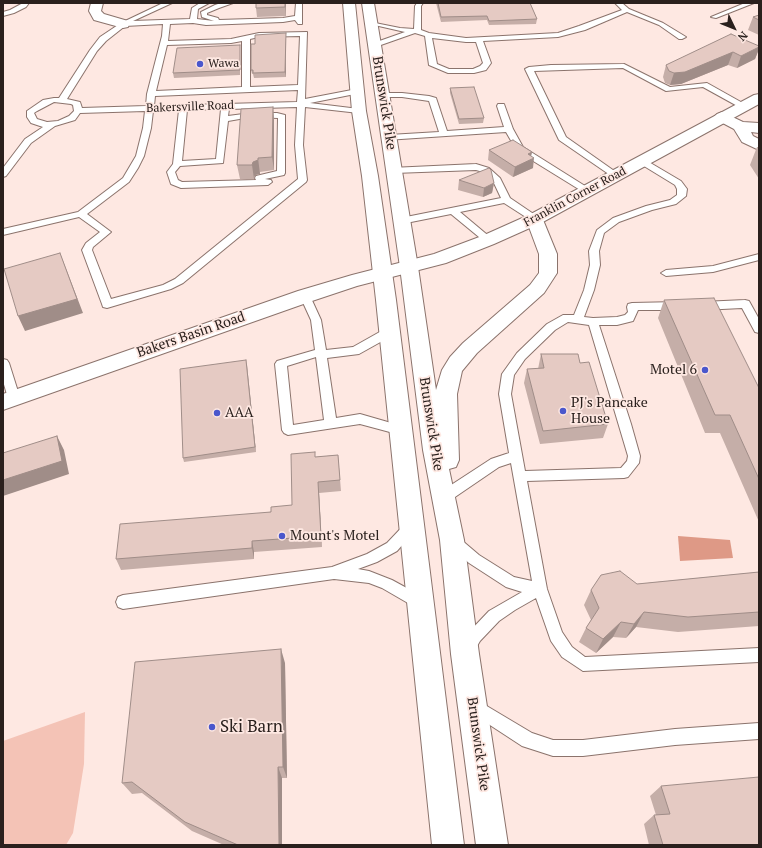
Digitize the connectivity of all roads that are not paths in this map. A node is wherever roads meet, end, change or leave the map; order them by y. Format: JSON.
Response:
{"nodes":[{"id":1,"x":14,"y":3,"type":"edge"},
{"id":2,"x":22,"y":3,"type":"edge"},
{"id":3,"x":26,"y":3,"type":"edge"},
{"id":4,"x":97,"y":3,"type":"edge"},
{"id":5,"x":169,"y":3,"type":"edge"},
{"id":6,"x":206,"y":3,"type":"edge"},
{"id":7,"x":230,"y":3,"type":"edge"},
{"id":8,"x":299,"y":3,"type":"edge"},
{"id":9,"x":349,"y":3,"type":"edge"},
{"id":10,"x":368,"y":3,"type":"edge"},
{"id":11,"x":420,"y":3,"type":"edge"},
{"id":12,"x":618,"y":3,"type":"edge"},
{"id":13,"x":751,"y":3,"type":"edge"},
{"id":14,"x":627,"y":10,"type":"junction"},
{"id":15,"x":3,"y":12,"type":"edge"},
{"id":16,"x":298,"y":17,"type":"junction"},
{"id":17,"x":714,"y":17,"type":"dead end"},
{"id":18,"x":193,"y":21,"type":"junction"},
{"id":19,"x":167,"y":23,"type":"junction"},
{"id":20,"x":372,"y":23,"type":"junction"},
{"id":21,"x":123,"y":24,"type":"junction"},
{"id":22,"x":418,"y":31,"type":"junction"},
{"id":23,"x":304,"y":34,"type":"junction"},
{"id":24,"x":428,"y":35,"type":"junction"},
{"id":25,"x":246,"y":37,"type":"junction"},
{"id":26,"x":682,"y":37,"type":"dead end"},
{"id":27,"x":479,"y":39,"type":"junction"},
{"id":28,"x":164,"y":43,"type":"junction"},
{"id":29,"x":375,"y":44,"type":"junction"},
{"id":30,"x":302,"y":87,"type":"junction"},
{"id":31,"x":246,"y":89,"type":"junction"},
{"id":32,"x":357,"y":91,"type":"junction"},
{"id":33,"x":151,"y":94,"type":"junction"},
{"id":34,"x":382,"y":95,"type":"junction"},
{"id":35,"x":759,"y":98,"type":"edge"},
{"id":36,"x":62,"y":100,"type":"junction"},
{"id":37,"x":302,"y":104,"type":"junction"},
{"id":38,"x":225,"y":106,"type":"junction"},
{"id":39,"x":501,"y":106,"type":"dead end"},
{"id":40,"x":744,"y":106,"type":"junction"},
{"id":41,"x":183,"y":107,"type":"junction"},
{"id":42,"x":150,"y":108,"type":"junction"},
{"id":43,"x":78,"y":111,"type":"junction"},
{"id":44,"x":359,"y":111,"type":"junction"},
{"id":45,"x":31,"y":117,"type":"junction"},
{"id":46,"x":722,"y":118,"type":"junction"},
{"id":47,"x":224,"y":119,"type":"junction"},
{"id":48,"x":53,"y":124,"type":"junction"},
{"id":49,"x":740,"y":126,"type":"junction"},
{"id":50,"x":759,"y":128,"type":"edge"},
{"id":51,"x":509,"y":130,"type":"junction"},
{"id":52,"x":444,"y":134,"type":"junction"},
{"id":53,"x":389,"y":138,"type":"junction"},
{"id":54,"x":28,"y":141,"type":"junction"},
{"id":55,"x":759,"y":145,"type":"edge"},
{"id":56,"x":642,"y":161,"type":"junction"},
{"id":57,"x":178,"y":164,"type":"junction"},
{"id":58,"x":394,"y":170,"type":"junction"},
{"id":59,"x":281,"y":173,"type":"junction"},
{"id":60,"x":3,"y":174,"type":"edge"},
{"id":61,"x":616,"y":175,"type":"junction"},
{"id":62,"x":259,"y":178,"type":"dead end"},
{"id":63,"x":220,"y":179,"type":"dead end"},
{"id":64,"x":174,"y":182,"type":"junction"},
{"id":65,"x":588,"y":191,"type":"junction"},
{"id":66,"x":506,"y":200,"type":"junction"},
{"id":67,"x":453,"y":211,"type":"junction"},
{"id":68,"x":81,"y":214,"type":"junction"},
{"id":69,"x":535,"y":219,"type":"junction"},
{"id":70,"x":402,"y":221,"type":"junction"},
{"id":71,"x":3,"y":232,"type":"edge"},
{"id":72,"x":488,"y":240,"type":"junction"},
{"id":73,"x":759,"y":257,"type":"edge"},
{"id":74,"x":409,"y":267,"type":"junction"},
{"id":75,"x":666,"y":273,"type":"dead end"},
{"id":76,"x":382,"y":274,"type":"junction"},
{"id":77,"x":305,"y":296,"type":"junction"},
{"id":78,"x":578,"y":319,"type":"junction"},
{"id":79,"x":593,"y":322,"type":"junction"},
{"id":80,"x":759,"y":329,"type":"edge"},
{"id":81,"x":390,"y":332,"type":"junction"},
{"id":82,"x":320,"y":353,"type":"junction"},
{"id":83,"x":3,"y":363,"type":"edge"},
{"id":84,"x":8,"y":400,"type":"edge"},
{"id":85,"x":331,"y":424,"type":"junction"},
{"id":86,"x":401,"y":430,"type":"junction"},
{"id":87,"x":516,"y":456,"type":"junction"},
{"id":88,"x":520,"y":476,"type":"junction"},
{"id":89,"x":450,"y":494,"type":"junction"},
{"id":90,"x":412,"y":526,"type":"junction"},
{"id":91,"x":452,"y":540,"type":"junction"},
{"id":92,"x":332,"y":573,"type":"junction"},
{"id":93,"x":540,"y":589,"type":"junction"},
{"id":94,"x":123,"y":602,"type":"dead end"},
{"id":95,"x":421,"y":603,"type":"junction"},
{"id":96,"x":464,"y":654,"type":"junction"},
{"id":97,"x":759,"y":655,"type":"edge"},
{"id":98,"x":472,"y":706,"type":"junction"},
{"id":99,"x":759,"y":731,"type":"edge"},
{"id":100,"x":448,"y":845,"type":"edge"},
{"id":101,"x":492,"y":845,"type":"edge"}],
"edges":[{"from":1,"to":15,"type":"lane"},
{"from":2,"to":15,"type":"lane"},
{"from":3,"to":15,"type":"lane"},
{"from":4,"to":21,"type":"main road"},
{"from":5,"to":21,"type":"lane"},
{"from":6,"to":18,"type":"lane"},
{"from":7,"to":16,"type":"lane"},
{"from":8,"to":16,"type":"lane"},
{"from":9,"to":32,"type":"main road","name":"Brunswick Pike"},
{"from":10,"to":20,"type":"main road","name":"Brunswick Pike"},
{"from":11,"to":22,"type":"lane"},
{"from":12,"to":14,"type":"lane"},
{"from":13,"to":17,"type":"lane"},
{"from":14,"to":26,"type":"lane"},
{"from":14,"to":27,"type":"lane"},
{"from":16,"to":18,"type":"lane"},
{"from":16,"to":23,"type":"lane"},
{"from":18,"to":19,"type":"lane"},
{"from":19,"to":21,"type":"lane"},
{"from":19,"to":28,"type":"lane"},
{"from":20,"to":22,"type":"lane"},
{"from":20,"to":29,"type":"main road","name":"Brunswick Pike"},
{"from":21,"to":36,"type":"lane"},
{"from":22,"to":24,"type":"lane"},
{"from":22,"to":29,"type":"lane"},
{"from":23,"to":25,"type":"lane"},
{"from":23,"to":30,"type":"lane"},
{"from":24,"to":27,"type":"lane"},
{"from":24,"to":27,"type":"lane"},
{"from":25,"to":28,"type":"lane"},
{"from":25,"to":31,"type":"lane"},
{"from":28,"to":33,"type":"lane"},
{"from":29,"to":34,"type":"main road","name":"Brunswick Pike"},
{"from":30,"to":31,"type":"lane"},
{"from":30,"to":37,"type":"lane"},
{"from":31,"to":33,"type":"lane"},
{"from":32,"to":37,"type":"lane"},
{"from":32,"to":44,"type":"main road","name":"Brunswick Pike"},
{"from":33,"to":42,"type":"lane"},
{"from":34,"to":52,"type":"lane"},
{"from":34,"to":53,"type":"main road","name":"Brunswick Pike"},
{"from":35,"to":40,"type":"main road","name":"Franklin Corner Road"},
{"from":36,"to":43,"type":"lane"},
{"from":36,"to":45,"type":"lane"},
{"from":37,"to":38,"type":"lane","name":"Bakersville Road"},
{"from":37,"to":44,"type":"lane"},
{"from":37,"to":68,"type":"lane"},
{"from":38,"to":41,"type":"lane","name":"Bakersville Road"},
{"from":38,"to":47,"type":"lane"},
{"from":39,"to":51,"type":"lane"},
{"from":40,"to":46,"type":"main road","name":"Franklin Corner Road"},
{"from":40,"to":61,"type":"lane"},
{"from":41,"to":42,"type":"lane","name":"Bakersville Road"},
{"from":41,"to":57,"type":"lane"},
{"from":42,"to":43,"type":"lane","name":"Bakersville Road"},
{"from":42,"to":68,"type":"lane"},
{"from":43,"to":48,"type":"lane"},
{"from":44,"to":76,"type":"main road","name":"Brunswick Pike"},
{"from":45,"to":48,"type":"lane"},
{"from":45,"to":54,"type":"lane"},
{"from":46,"to":49,"type":"main road"},
{"from":46,"to":56,"type":"main road","name":"Franklin Corner Road"},
{"from":47,"to":57,"type":"lane"},
{"from":47,"to":59,"type":"lane"},
{"from":48,"to":54,"type":"lane"},
{"from":49,"to":50,"type":"main road"},
{"from":49,"to":55,"type":"main road"},
{"from":51,"to":52,"type":"lane"},
{"from":51,"to":65,"type":"lane"},
{"from":52,"to":53,"type":"lane"},
{"from":53,"to":58,"type":"main road","name":"Brunswick Pike"},
{"from":54,"to":60,"type":"lane"},
{"from":56,"to":61,"type":"main road","name":"Franklin Corner Road"},
{"from":56,"to":78,"type":"lane"},
{"from":57,"to":64,"type":"lane"},
{"from":58,"to":66,"type":"lane"},
{"from":58,"to":70,"type":"main road","name":"Brunswick Pike"},
{"from":59,"to":62,"type":"lane"},
{"from":59,"to":64,"type":"lane"},
{"from":61,"to":65,"type":"main road","name":"Franklin Corner Road"},
{"from":63,"to":64,"type":"lane"},
{"from":65,"to":69,"type":"main road","name":"Franklin Corner Road"},
{"from":66,"to":67,"type":"lane"},
{"from":66,"to":69,"type":"lane"},
{"from":67,"to":70,"type":"lane"},
{"from":67,"to":72,"type":"lane"},
{"from":68,"to":71,"type":"lane"},
{"from":69,"to":72,"type":"main road","name":"Franklin Corner Road"},
{"from":69,"to":89,"type":"main road"},
{"from":70,"to":74,"type":"main road","name":"Brunswick Pike"},
{"from":72,"to":74,"type":"main road","name":"Franklin Corner Road"},
{"from":73,"to":75,"type":"lane"},
{"from":74,"to":76,"type":"main road","name":"Franklin Corner Road"},
{"from":74,"to":91,"type":"main road","name":"Brunswick Pike"},
{"from":76,"to":77,"type":"main road","name":"Bakers Basin Road"},
{"from":76,"to":81,"type":"main road","name":"Brunswick Pike"},
{"from":77,"to":82,"type":"lane"},
{"from":77,"to":84,"type":"main road","name":"Bakers Basin Road"},
{"from":78,"to":79,"type":"lane"},
{"from":78,"to":87,"type":"lane"},
{"from":79,"to":80,"type":"lane"},
{"from":79,"to":88,"type":"lane"},
{"from":81,"to":82,"type":"lane"},
{"from":81,"to":86,"type":"main road","name":"Brunswick Pike"},
{"from":82,"to":85,"type":"lane"},
{"from":82,"to":85,"type":"lane"},
{"from":83,"to":84,"type":"lane"},
{"from":85,"to":86,"type":"lane"},
{"from":86,"to":90,"type":"main road","name":"Brunswick Pike"},
{"from":87,"to":88,"type":"lane"},
{"from":87,"to":89,"type":"lane"},
{"from":88,"to":93,"type":"lane"},
{"from":89,"to":91,"type":"main road"},
{"from":90,"to":92,"type":"lane"},
{"from":90,"to":95,"type":"main road","name":"Brunswick Pike"},
{"from":91,"to":93,"type":"lane"},
{"from":91,"to":96,"type":"main road","name":"Brunswick Pike"},
{"from":92,"to":94,"type":"lane"},
{"from":92,"to":95,"type":"lane"},
{"from":93,"to":96,"type":"lane"},
{"from":93,"to":97,"type":"lane"},
{"from":95,"to":100,"type":"main road","name":"Brunswick Pike"},
{"from":96,"to":98,"type":"main road","name":"Brunswick Pike"},
{"from":98,"to":99,"type":"lane"},
{"from":98,"to":101,"type":"main road","name":"Brunswick Pike"}]}
